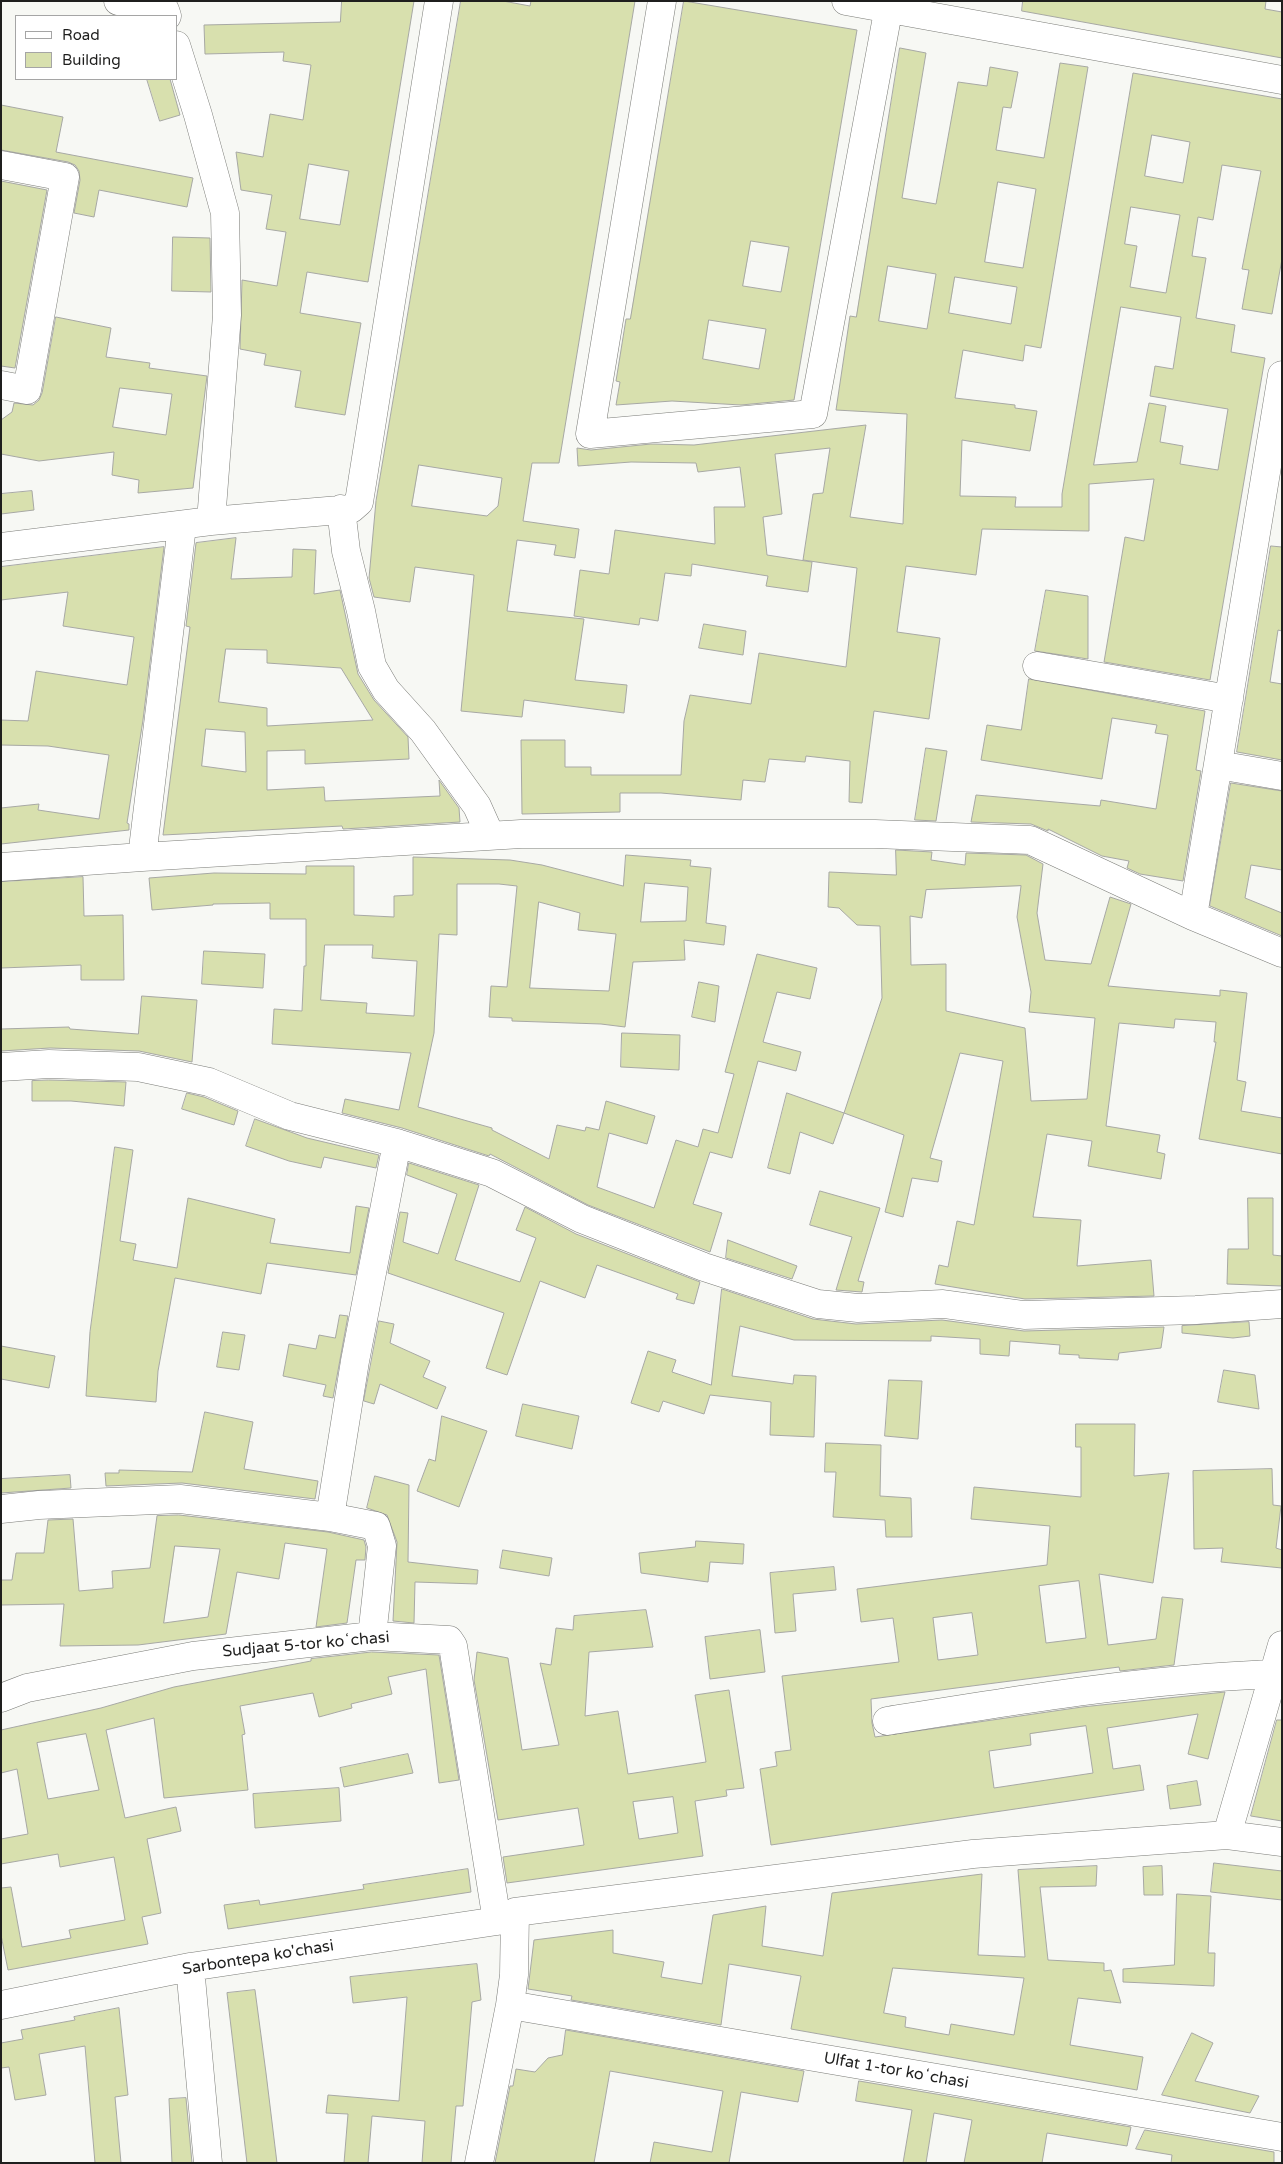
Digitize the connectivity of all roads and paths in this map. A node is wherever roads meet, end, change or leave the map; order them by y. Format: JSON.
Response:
{"nodes":[{"id":1,"x":120,"y":1,"type":"edge"},
{"id":2,"x":439,"y":1,"type":"edge"},
{"id":3,"x":662,"y":1,"type":"edge"},
{"id":4,"x":846,"y":1,"type":"edge"},
{"id":5,"x":889,"y":5,"type":"edge"},
{"id":6,"x":167,"y":15,"type":"edge"},
{"id":7,"x":178,"y":52,"type":"edge"},
{"id":8,"x":1282,"y":80,"type":"edge"},
{"id":9,"x":1,"y":165,"type":"edge"},
{"id":10,"x":1282,"y":375,"type":"edge"},
{"id":11,"x":1,"y":385,"type":"edge"},
{"id":12,"x":342,"y":509,"type":"junction"},
{"id":13,"x":210,"y":521,"type":"junction"},
{"id":14,"x":182,"y":526,"type":"junction"},
{"id":15,"x":1,"y":547,"type":"edge"},
{"id":16,"x":1037,"y":666,"type":"dead end"},
{"id":17,"x":1228,"y":699,"type":"junction"},
{"id":18,"x":1218,"y":765,"type":"junction"},
{"id":19,"x":1282,"y":776,"type":"edge"},
{"id":20,"x":490,"y":836,"type":"junction"},
{"id":21,"x":142,"y":857,"type":"junction"},
{"id":22,"x":1,"y":867,"type":"edge"},
{"id":23,"x":1193,"y":916,"type":"junction"},
{"id":24,"x":1282,"y":953,"type":"edge"},
{"id":25,"x":1,"y":1067,"type":"edge"},
{"id":26,"x":397,"y":1143,"type":"junction"},
{"id":27,"x":1282,"y":1304,"type":"edge"},
{"id":28,"x":1,"y":1509,"type":"edge"},
{"id":29,"x":330,"y":1516,"type":"junction"},
{"id":30,"x":372,"y":1636,"type":"junction"},
{"id":31,"x":1282,"y":1645,"type":"edge"},
{"id":32,"x":1274,"y":1674,"type":"junction"},
{"id":33,"x":1,"y":1698,"type":"edge"},
{"id":34,"x":887,"y":1720,"type":"dead end"},
{"id":35,"x":1227,"y":1834,"type":"junction"},
{"id":36,"x":1282,"y":1842,"type":"edge"},
{"id":37,"x":506,"y":1917,"type":"junction"},
{"id":38,"x":190,"y":1967,"type":"junction"},
{"id":39,"x":1,"y":2005,"type":"edge"},
{"id":40,"x":510,"y":2005,"type":"junction"},
{"id":41,"x":1282,"y":2137,"type":"edge"},
{"id":42,"x":208,"y":2163,"type":"edge"},
{"id":43,"x":479,"y":2163,"type":"edge"}],
"edges":[{"from":1,"to":6,"type":"street"},
{"from":2,"to":12,"type":"street"},
{"from":3,"to":5,"type":"street"},
{"from":4,"to":5,"type":"street"},
{"from":5,"to":8,"type":"street"},
{"from":7,"to":13,"type":"street"},
{"from":9,"to":11,"type":"street"},
{"from":10,"to":17,"type":"street"},
{"from":12,"to":13,"type":"street"},
{"from":12,"to":20,"type":"street"},
{"from":13,"to":14,"type":"street"},
{"from":14,"to":15,"type":"street"},
{"from":14,"to":21,"type":"street"},
{"from":16,"to":17,"type":"street"},
{"from":17,"to":18,"type":"street"},
{"from":18,"to":19,"type":"street"},
{"from":18,"to":23,"type":"street"},
{"from":20,"to":21,"type":"street"},
{"from":20,"to":23,"type":"street"},
{"from":21,"to":22,"type":"street"},
{"from":23,"to":24,"type":"street"},
{"from":25,"to":26,"type":"street"},
{"from":26,"to":27,"type":"street"},
{"from":26,"to":29,"type":"street"},
{"from":28,"to":29,"type":"street"},
{"from":29,"to":30,"type":"street"},
{"from":30,"to":33,"type":"street","name":"Sudjaat 5-tor koʻchasi"},
{"from":30,"to":37,"type":"street","name":"Sudjaat 5-tor koʻchasi"},
{"from":31,"to":32,"type":"street"},
{"from":32,"to":34,"type":"street"},
{"from":32,"to":35,"type":"street"},
{"from":35,"to":36,"type":"street","name":"Sarbontepa ko'chasi"},
{"from":35,"to":37,"type":"street","name":"Sarbontepa ko'chasi"},
{"from":37,"to":38,"type":"street","name":"Sarbontepa ko'chasi"},
{"from":37,"to":40,"type":"street","name":"Sudjaat 5-tor koʻchasi"},
{"from":38,"to":39,"type":"street","name":"Sarbontepa ko'chasi"},
{"from":38,"to":42,"type":"street"},
{"from":40,"to":41,"type":"street","name":"Ulfat 1-tor koʻchasi"},
{"from":40,"to":43,"type":"street","name":"Sudjaat 5-tor koʻchasi"}]}
